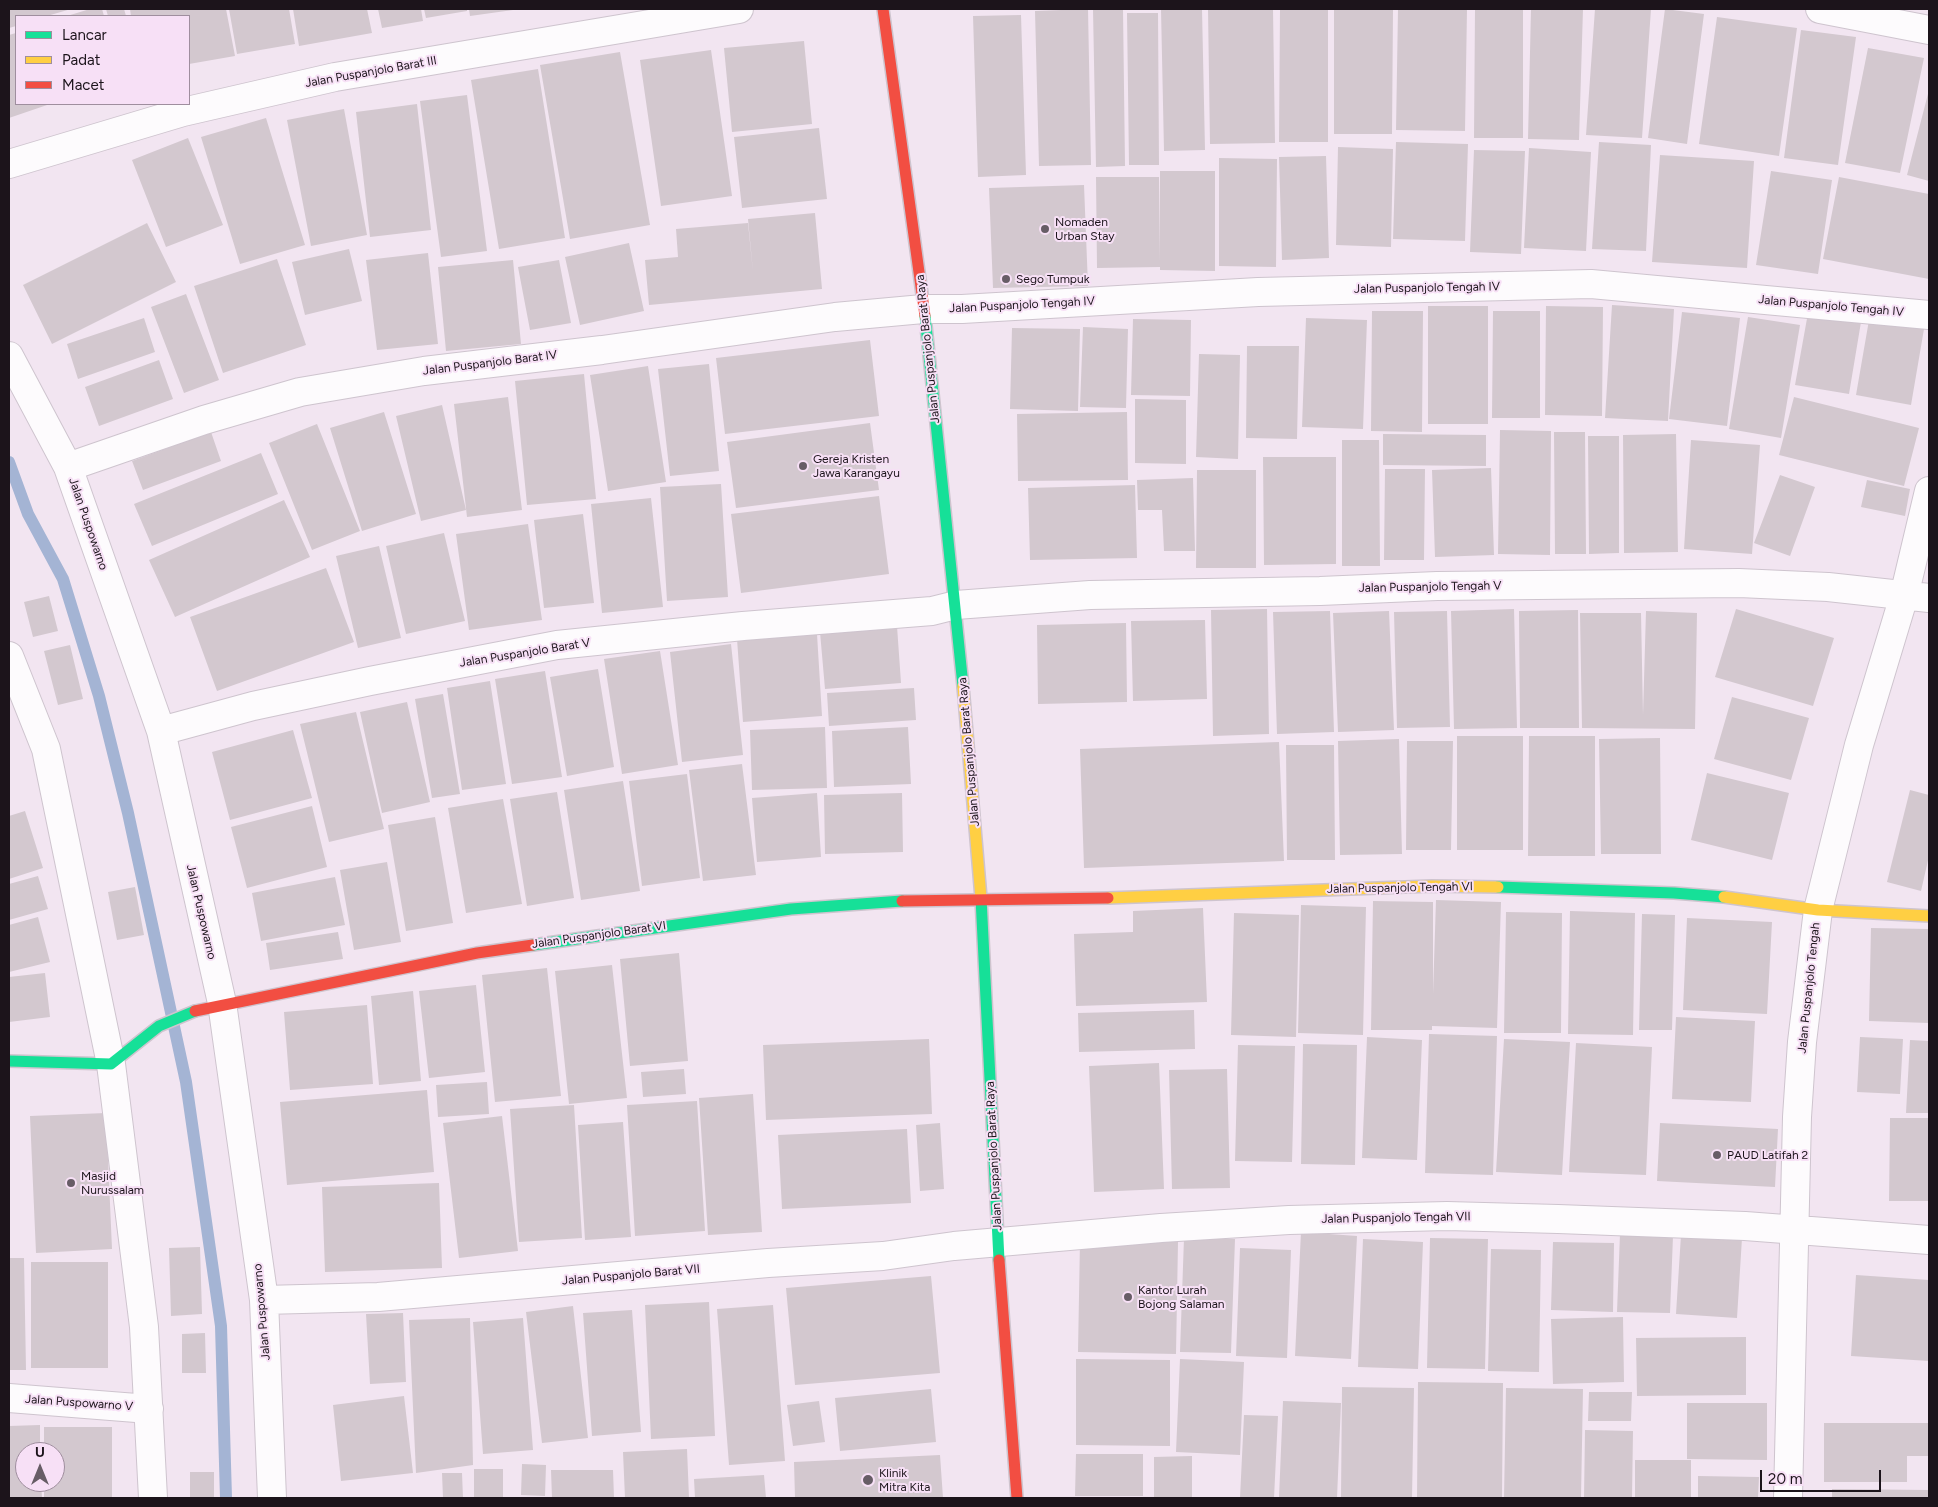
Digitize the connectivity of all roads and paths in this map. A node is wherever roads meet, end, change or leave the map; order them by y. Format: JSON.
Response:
{"nodes":[{"id":1,"x":739,"y":9,"type":"edge"},
{"id":2,"x":883,"y":9,"type":"edge"},
{"id":3,"x":1820,"y":9,"type":"edge"},
{"id":4,"x":1929,"y":30,"type":"edge"},
{"id":5,"x":9,"y":164,"type":"edge"},
{"id":6,"x":923,"y":309,"type":"junction"},
{"id":7,"x":1929,"y":315,"type":"edge"},
{"id":8,"x":9,"y":356,"type":"edge"},
{"id":9,"x":68,"y":467,"type":"junction"},
{"id":10,"x":1929,"y":491,"type":"edge"},
{"id":11,"x":1916,"y":597,"type":"edge"},
{"id":12,"x":956,"y":605,"type":"junction"},
{"id":13,"x":9,"y":656,"type":"edge"},
{"id":14,"x":161,"y":731,"type":"junction"},
{"id":15,"x":981,"y":899,"type":"junction"},
{"id":16,"x":1818,"y":910,"type":"junction"},
{"id":17,"x":1929,"y":916,"type":"edge"},
{"id":18,"x":211,"y":1006,"type":"junction"},
{"id":19,"x":9,"y":1061,"type":"edge"},
{"id":20,"x":111,"y":1064,"type":"junction"},
{"id":21,"x":1794,"y":1230,"type":"junction"},
{"id":22,"x":1929,"y":1240,"type":"edge"},
{"id":23,"x":998,"y":1243,"type":"junction"},
{"id":24,"x":264,"y":1300,"type":"junction"},
{"id":25,"x":9,"y":1398,"type":"edge"},
{"id":26,"x":149,"y":1409,"type":"junction"},
{"id":27,"x":153,"y":1498,"type":"edge"},
{"id":28,"x":272,"y":1498,"type":"edge"},
{"id":29,"x":1017,"y":1498,"type":"edge"},
{"id":30,"x":1788,"y":1498,"type":"edge"}],
"edges":[{"from":1,"to":5,"type":"street","name":"Jalan Puspanjolo Barat III"},
{"from":2,"to":6,"type":"street","name":"Jalan Puspanjolo Barat Raya"},
{"from":3,"to":4,"type":"street"},
{"from":6,"to":7,"type":"street","name":"Jalan Puspanjolo Tengah IV"},
{"from":6,"to":9,"type":"street","name":"Jalan Puspanjolo Barat IV"},
{"from":6,"to":12,"type":"street","name":"Jalan Puspanjolo Barat Raya"},
{"from":8,"to":9,"type":"street","name":"Jalan Puspowarno"},
{"from":9,"to":14,"type":"street","name":"Jalan Puspowarno"},
{"from":10,"to":11,"type":"street","name":"Jalan Puspanjolo Tengah"},
{"from":11,"to":12,"type":"street","name":"Jalan Puspanjolo Tengah V"},
{"from":11,"to":16,"type":"street","name":"Jalan Puspanjolo Tengah"},
{"from":12,"to":14,"type":"street","name":"Jalan Puspanjolo Barat V"},
{"from":12,"to":15,"type":"street","name":"Jalan Puspanjolo Barat Raya"},
{"from":13,"to":20,"type":"street"},
{"from":14,"to":18,"type":"street","name":"Jalan Puspowarno"},
{"from":15,"to":16,"type":"street","name":"Jalan Puspanjolo Tengah VI"},
{"from":15,"to":18,"type":"street","name":"Jalan Puspanjolo Barat VI"},
{"from":15,"to":23,"type":"street","name":"Jalan Puspanjolo Barat Raya"},
{"from":16,"to":17,"type":"street","name":"Jalan Puspanjolo Tengah VI"},
{"from":16,"to":21,"type":"street","name":"Jalan Puspanjolo Tengah"},
{"from":18,"to":20,"type":"street","name":"Jalan Puspanjolo Barat VI"},
{"from":18,"to":24,"type":"street","name":"Jalan Puspowarno"},
{"from":19,"to":20,"type":"street"},
{"from":20,"to":26,"type":"street"},
{"from":21,"to":22,"type":"street","name":"Jalan Puspanjolo Tengah VII"},
{"from":21,"to":23,"type":"street","name":"Jalan Puspanjolo Tengah VII"},
{"from":21,"to":30,"type":"street","name":"Jalan Puspanjolo Tengah"},
{"from":23,"to":24,"type":"street","name":"Jalan Puspanjolo Barat VII"},
{"from":23,"to":29,"type":"street","name":"Jalan Puspanjolo Barat Raya"},
{"from":24,"to":28,"type":"street","name":"Jalan Puspowarno"},
{"from":25,"to":26,"type":"street","name":"Jalan Puspowarno V"},
{"from":26,"to":27,"type":"street"}]}
